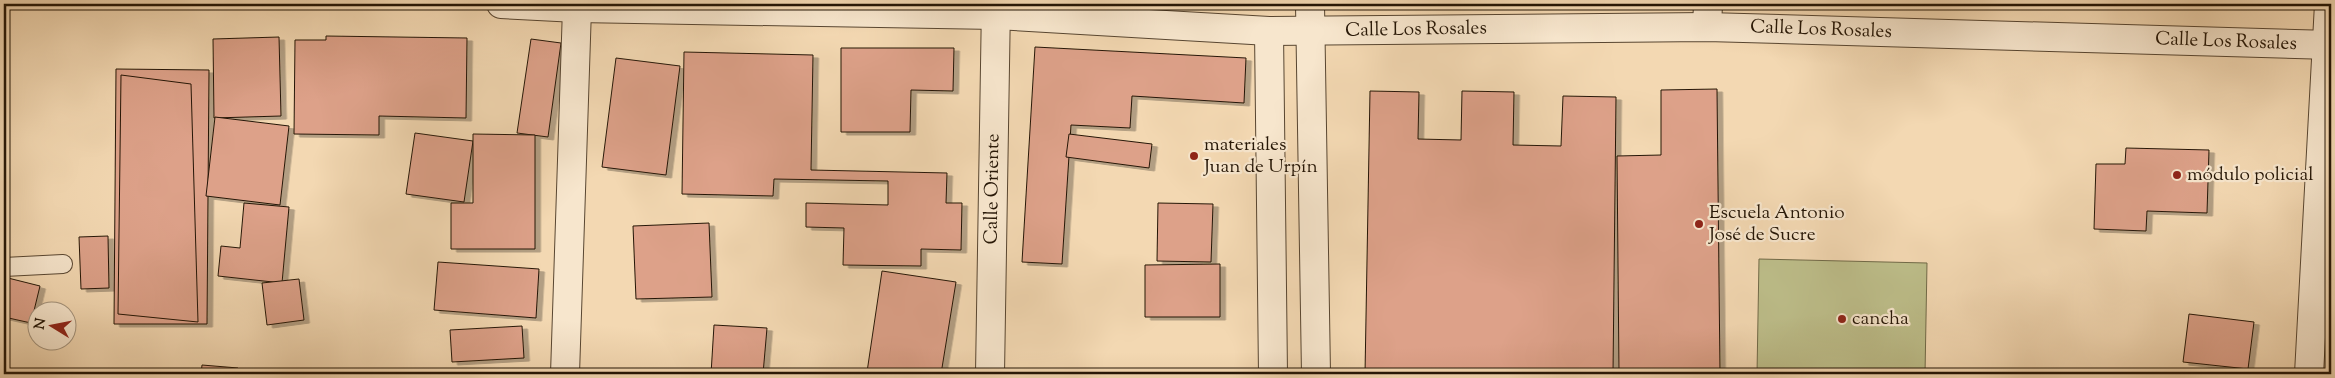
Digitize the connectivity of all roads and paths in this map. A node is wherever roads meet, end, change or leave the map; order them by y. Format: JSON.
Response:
{"nodes":[{"id":1,"x":501,"y":4,"type":"edge"},
{"id":2,"x":1310,"y":4,"type":"edge"},
{"id":3,"x":2329,"y":4,"type":"edge"},
{"id":4,"x":577,"y":8,"type":"junction"},
{"id":5,"x":996,"y":9,"type":"edge"},
{"id":6,"x":1707,"y":15,"type":"edge"},
{"id":7,"x":1269,"y":31,"type":"junction"},
{"id":8,"x":1310,"y":31,"type":"junction"},
{"id":9,"x":2329,"y":45,"type":"edge"},
{"id":10,"x":63,"y":264,"type":"dead end"},
{"id":11,"x":4,"y":267,"type":"edge"},
{"id":12,"x":565,"y":374,"type":"edge"},
{"id":13,"x":990,"y":374,"type":"edge"},
{"id":14,"x":1273,"y":374,"type":"edge"},
{"id":15,"x":1316,"y":374,"type":"edge"},
{"id":16,"x":2309,"y":374,"type":"edge"}],
"edges":[{"from":1,"to":4,"type":"street","name":"Calle Los Rosales"},
{"from":2,"to":8,"type":"street"},
{"from":3,"to":9,"type":"street"},
{"from":4,"to":5,"type":"street","name":"Calle Los Rosales"},
{"from":4,"to":12,"type":"street"},
{"from":5,"to":7,"type":"street","name":"Calle Los Rosales"},
{"from":5,"to":13,"type":"street","name":"Calle Oriente"},
{"from":6,"to":8,"type":"street","name":"Calle Los Rosales"},
{"from":6,"to":9,"type":"street","name":"Calle Los Rosales"},
{"from":7,"to":8,"type":"street","name":"Calle Los Rosales"},
{"from":7,"to":14,"type":"street"},
{"from":8,"to":15,"type":"street"},
{"from":9,"to":16,"type":"street"},
{"from":10,"to":11,"type":"lane"}]}
